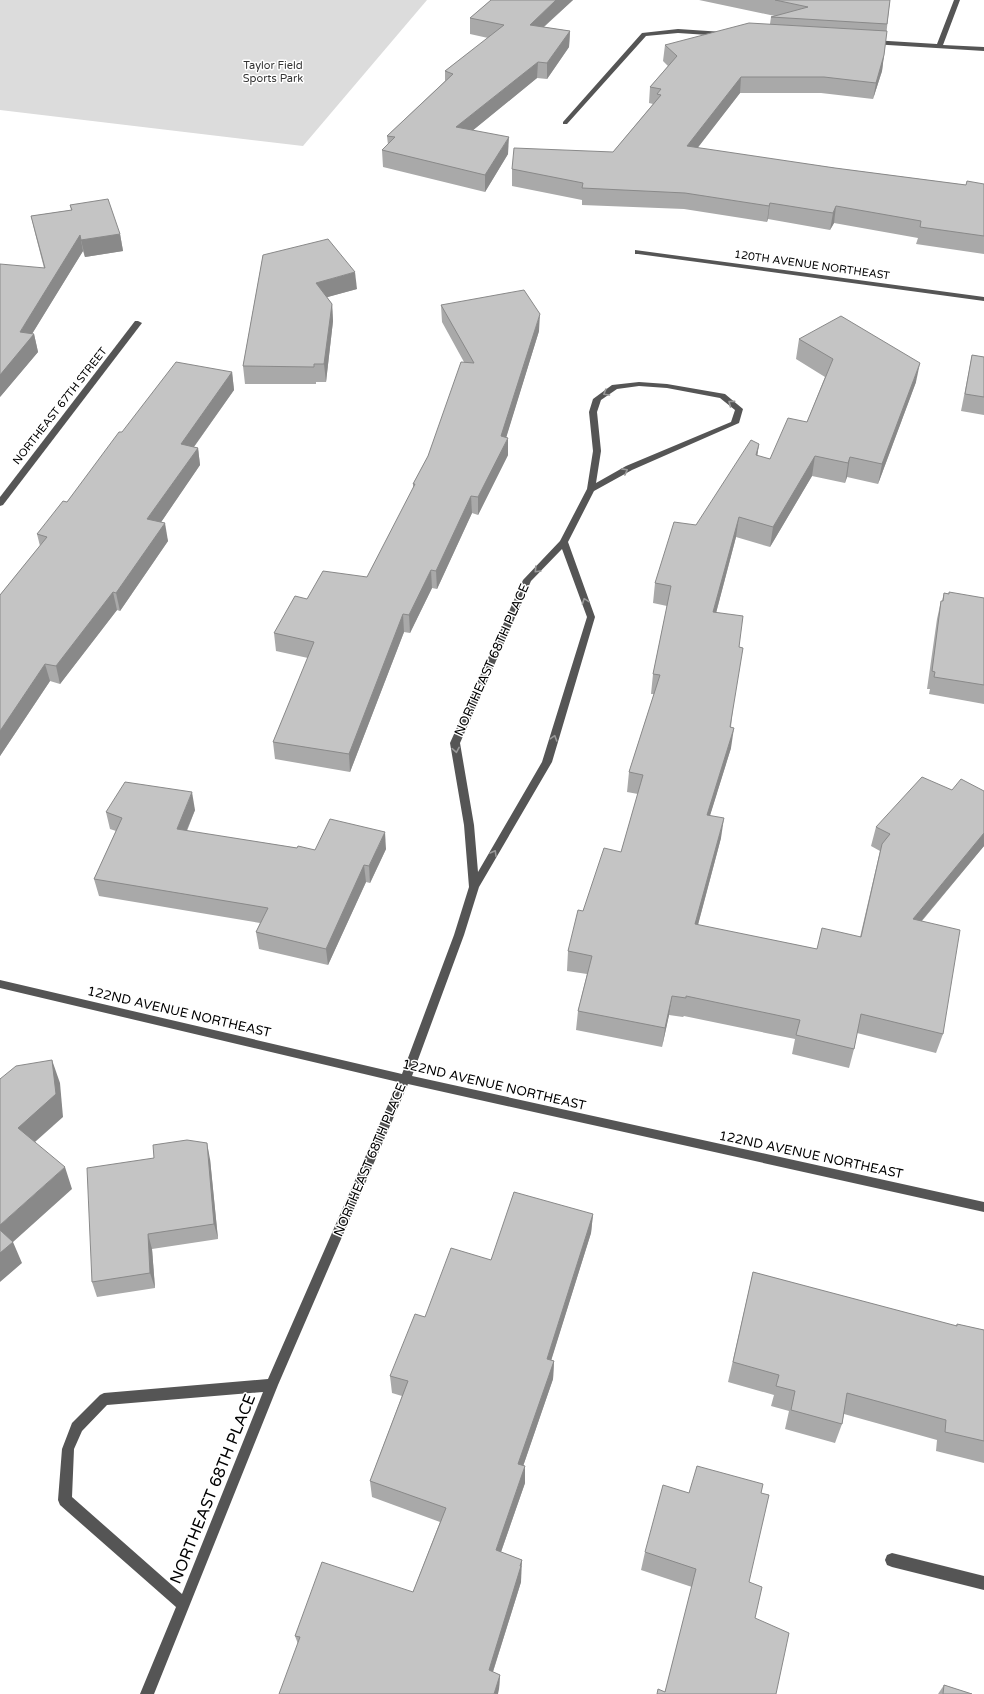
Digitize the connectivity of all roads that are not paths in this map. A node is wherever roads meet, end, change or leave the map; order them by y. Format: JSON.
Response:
{"nodes":[{"id":1,"x":958,"y":0,"type":"edge"},
{"id":2,"x":733,"y":34,"type":"edge"},
{"id":3,"x":868,"y":42,"type":"edge"},
{"id":4,"x":939,"y":46,"type":"junction"},
{"id":5,"x":984,"y":49,"type":"edge"},
{"id":6,"x":565,"y":123,"type":"dead end"},
{"id":7,"x":638,"y":252,"type":"dead end"},
{"id":8,"x":984,"y":299,"type":"edge"},
{"id":9,"x":138,"y":324,"type":"dead end"},
{"id":10,"x":591,"y":489,"type":"junction"},
{"id":11,"x":0,"y":503,"type":"edge"},
{"id":12,"x":564,"y":542,"type":"junction"},
{"id":13,"x":474,"y":887,"type":"junction"},
{"id":14,"x":0,"y":984,"type":"edge"},
{"id":15,"x":405,"y":1079,"type":"junction"},
{"id":16,"x":984,"y":1204,"type":"edge"},
{"id":17,"x":272,"y":1385,"type":"junction"},
{"id":18,"x":892,"y":1560,"type":"dead end"},
{"id":19,"x":984,"y":1583,"type":"edge"},
{"id":20,"x":184,"y":1605,"type":"junction"},
{"id":21,"x":147,"y":1694,"type":"edge"}],
"edges":[{"from":1,"to":4,"type":"street"},
{"from":2,"to":6,"type":"street"},
{"from":3,"to":4,"type":"street"},
{"from":4,"to":5,"type":"street"},
{"from":7,"to":8,"type":"street","name":"120TH AVENUE NORTHEAST"},
{"from":9,"to":11,"type":"street","name":"NORTHEAST 67TH STREET"},
{"from":10,"to":10,"type":"street","name":"NORTHEAST 68TH PLACE","one_way":true},
{"from":10,"to":12,"type":"street","name":"NORTHEAST 68TH PLACE"},
{"from":13,"to":12,"type":"street","name":"NORTHEAST 68TH PLACE","one_way":true},
{"from":12,"to":13,"type":"street","name":"NORTHEAST 68TH PLACE","one_way":true},
{"from":13,"to":15,"type":"street","name":"NORTHEAST 68TH PLACE"},
{"from":14,"to":15,"type":"street","name":"122ND AVENUE NORTHEAST"},
{"from":15,"to":16,"type":"street","name":"122ND AVENUE NORTHEAST"},
{"from":15,"to":17,"type":"street","name":"NORTHEAST 68TH PLACE"},
{"from":17,"to":20,"type":"street","name":"NORTHEAST 68TH PLACE"},
{"from":17,"to":20,"type":"street","name":"NORTHEAST 68TH PLACE"},
{"from":18,"to":19,"type":"street"},
{"from":20,"to":21,"type":"street","name":"NORTHEAST 68TH PLACE"}]}
